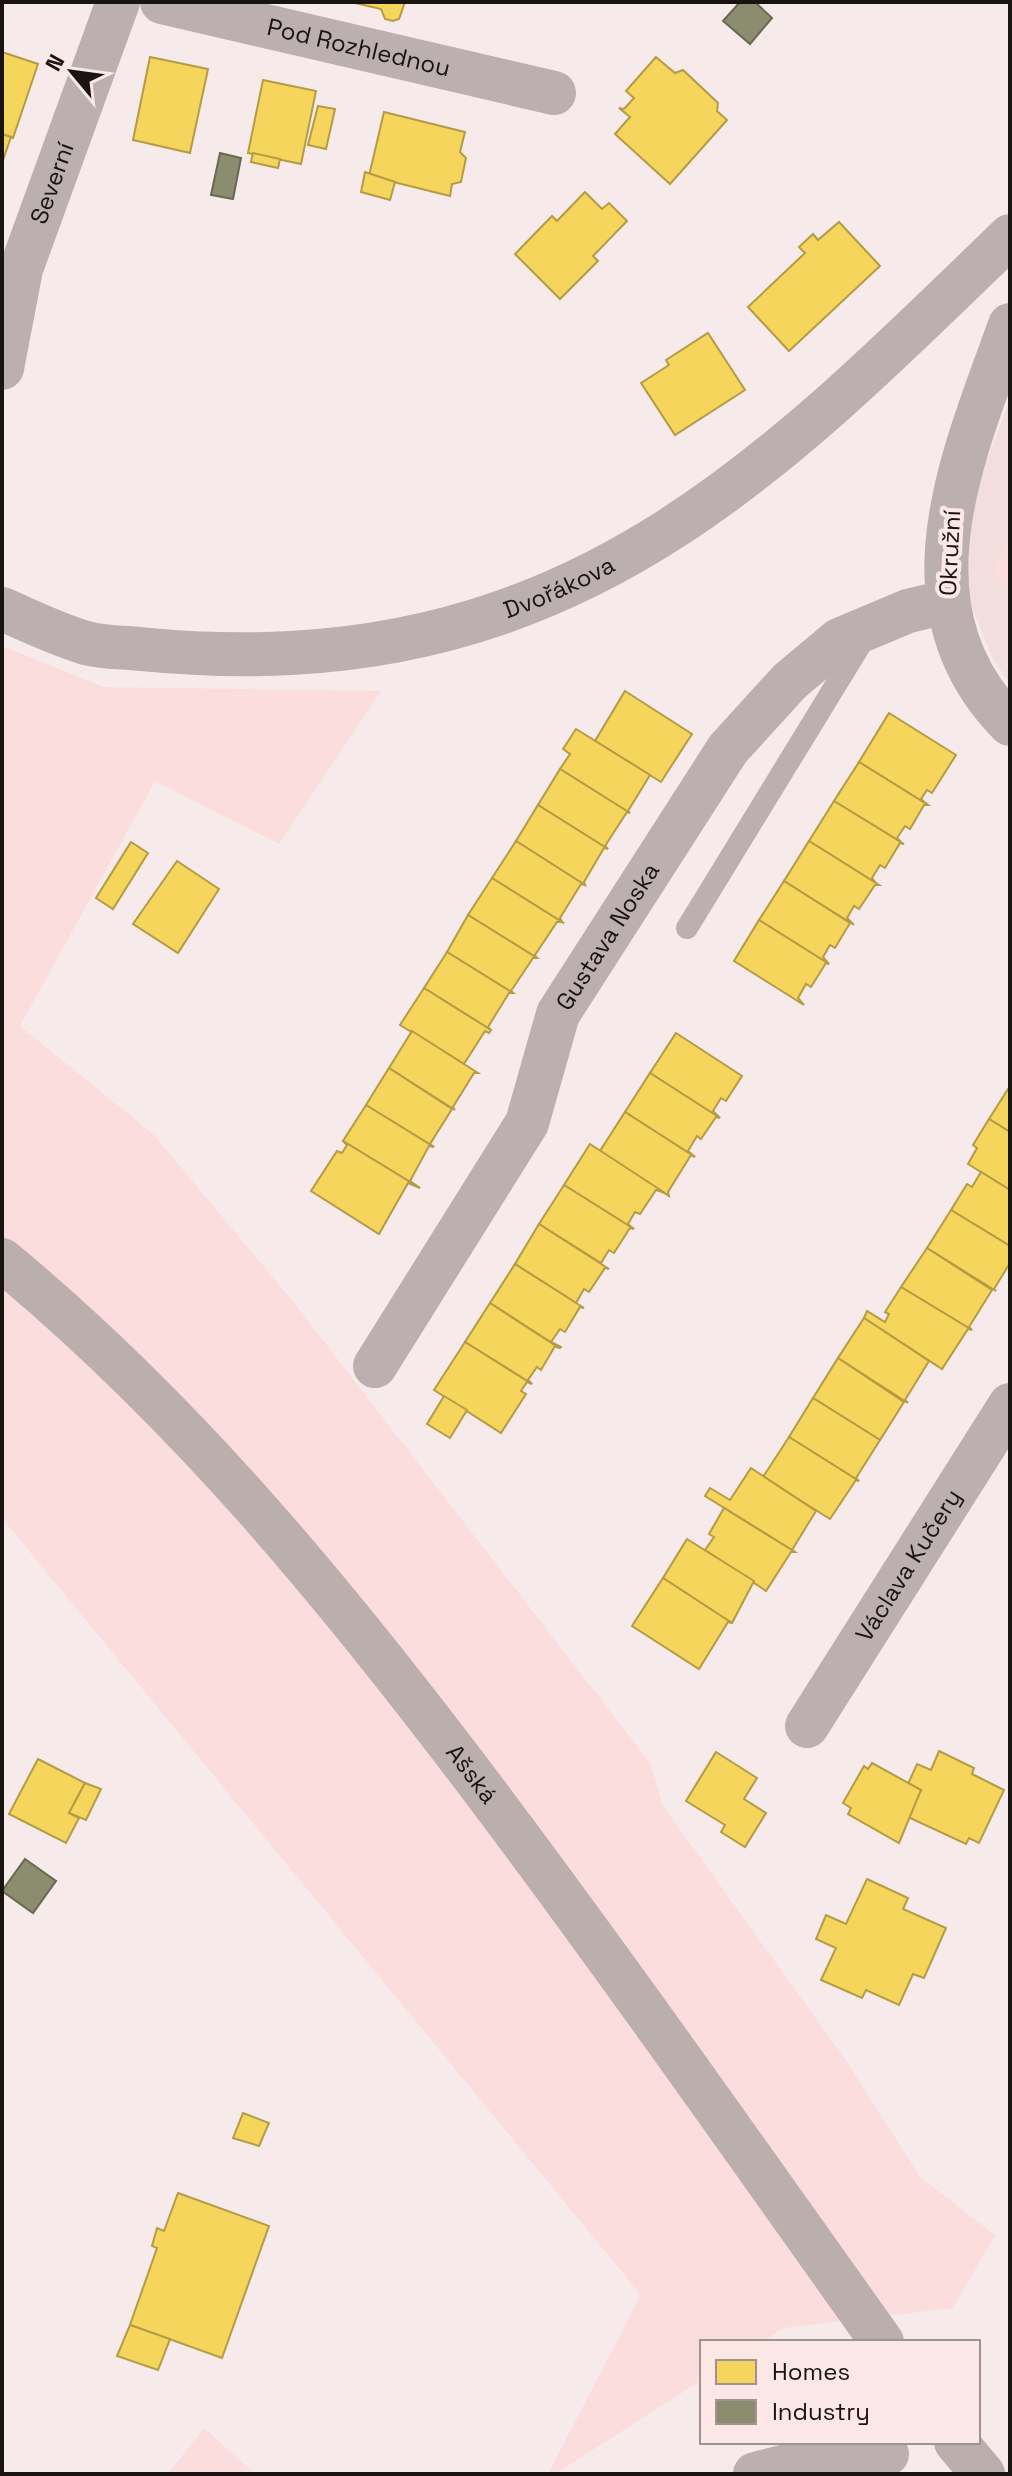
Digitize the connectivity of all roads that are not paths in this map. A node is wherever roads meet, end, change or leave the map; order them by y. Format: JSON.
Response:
{"nodes":[{"id":1,"x":118,"y":2,"type":"edge"},
{"id":2,"x":162,"y":2,"type":"edge"},
{"id":3,"x":554,"y":93,"type":"dead end"},
{"id":4,"x":1010,"y":236,"type":"edge"},
{"id":5,"x":1010,"y":325,"type":"edge"},
{"id":6,"x":2,"y":368,"type":"edge"},
{"id":7,"x":946,"y":602,"type":"junction"},
{"id":8,"x":2,"y":609,"type":"edge"},
{"id":9,"x":872,"y":626,"type":"junction"},
{"id":10,"x":1010,"y":724,"type":"edge"},
{"id":11,"x":687,"y":928,"type":"dead end"},
{"id":12,"x":2,"y":1260,"type":"edge"},
{"id":13,"x":375,"y":1366,"type":"dead end"},
{"id":14,"x":1010,"y":1405,"type":"edge"},
{"id":15,"x":807,"y":1726,"type":"dead end"},
{"id":16,"x":881,"y":2340,"type":"edge"},
{"id":17,"x":958,"y":2444,"type":"edge"},
{"id":18,"x":887,"y":2454,"type":"dead end"},
{"id":19,"x":755,"y":2474,"type":"edge"},
{"id":20,"x":983,"y":2474,"type":"edge"}],
"edges":[{"from":1,"to":6,"type":"street","name":"Severní"},
{"from":2,"to":3,"type":"street","name":"Pod Rozhlednou"},
{"from":4,"to":8,"type":"street","name":"Dvořákova"},
{"from":5,"to":7,"type":"street","name":"Okružní"},
{"from":7,"to":9,"type":"street","name":"Gustava Noska"},
{"from":7,"to":10,"type":"street","name":"Okružní"},
{"from":9,"to":11,"type":"lane"},
{"from":9,"to":13,"type":"street","name":"Gustava Noska"},
{"from":12,"to":16,"type":"main road","name":"Ašská"},
{"from":14,"to":15,"type":"street","name":"Václava Kučery"},
{"from":17,"to":20,"type":"main road"},
{"from":18,"to":19,"type":"street"}]}
